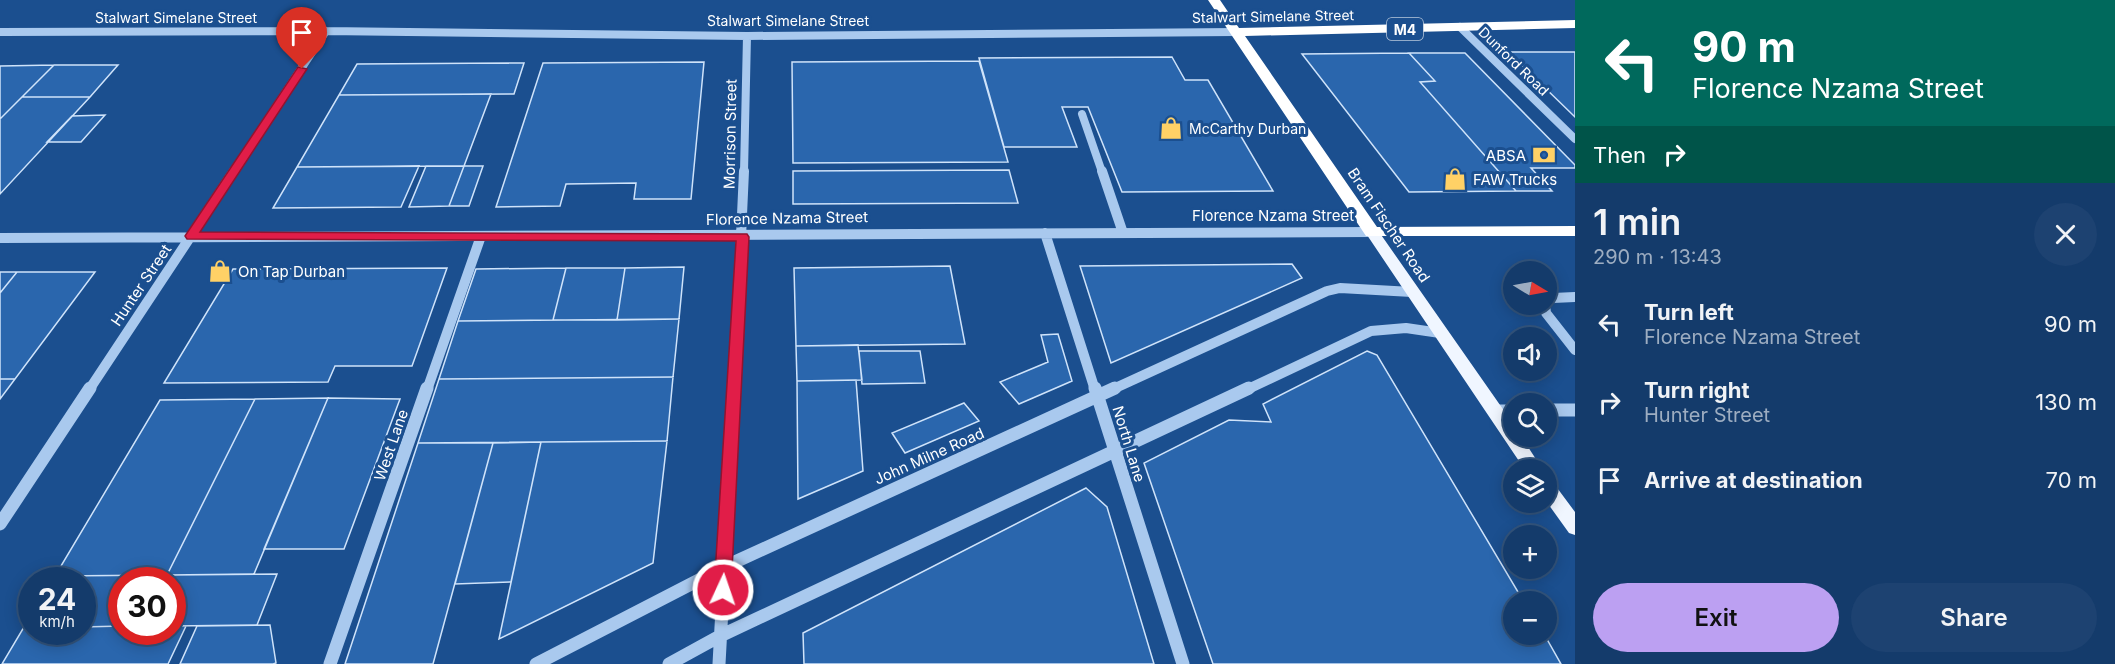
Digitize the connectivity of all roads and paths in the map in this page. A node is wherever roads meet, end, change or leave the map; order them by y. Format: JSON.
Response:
{"nodes":[{"id":1,"x":1214,"y":0,"type":"edge"},
{"id":2,"x":1575,"y":24,"type":"edge"},
{"id":3,"x":1460,"y":27,"type":"junction"},
{"id":4,"x":326,"y":31,"type":"junction"},
{"id":5,"x":0,"y":32,"type":"edge"},
{"id":6,"x":1236,"y":32,"type":"junction"},
{"id":7,"x":747,"y":36,"type":"junction"},
{"id":8,"x":1082,"y":114,"type":"dead end"},
{"id":9,"x":1575,"y":139,"type":"edge"},
{"id":10,"x":1575,"y":231,"type":"edge"},
{"id":11,"x":1372,"y":232,"type":"junction"},
{"id":12,"x":1046,"y":233,"type":"junction"},
{"id":13,"x":1123,"y":233,"type":"junction"},
{"id":14,"x":191,"y":236,"type":"junction"},
{"id":15,"x":481,"y":237,"type":"junction"},
{"id":16,"x":742,"y":237,"type":"junction"},
{"id":17,"x":0,"y":238,"type":"edge"},
{"id":18,"x":1412,"y":292,"type":"junction"},
{"id":19,"x":1575,"y":297,"type":"edge"},
{"id":20,"x":1557,"y":298,"type":"edge"},
{"id":21,"x":1548,"y":315,"type":"edge"},
{"id":22,"x":1440,"y":333,"type":"junction"},
{"id":23,"x":1575,"y":350,"type":"edge"},
{"id":24,"x":1098,"y":397,"type":"junction"},
{"id":25,"x":1557,"y":410,"type":"edge"},
{"id":26,"x":1575,"y":410,"type":"edge"},
{"id":27,"x":1494,"y":411,"type":"junction"},
{"id":28,"x":1503,"y":411,"type":"edge"},
{"id":29,"x":1115,"y":450,"type":"junction"},
{"id":30,"x":1527,"y":459,"type":"edge"},
{"id":31,"x":1557,"y":502,"type":"edge"},
{"id":32,"x":0,"y":524,"type":"edge"},
{"id":33,"x":1575,"y":527,"type":"edge"},
{"id":34,"x":724,"y":567,"type":"junction"},
{"id":35,"x":720,"y":636,"type":"junction"},
{"id":36,"x":330,"y":664,"type":"edge"},
{"id":37,"x":536,"y":664,"type":"edge"},
{"id":38,"x":669,"y":664,"type":"edge"},
{"id":39,"x":719,"y":664,"type":"edge"},
{"id":40,"x":1183,"y":664,"type":"edge"}],
"edges":[{"from":1,"to":6,"type":"highway","name":"Bram Fischer Road"},
{"from":2,"to":3,"type":"highway","name":"Stalwart Simelane Street","number":"M4"},
{"from":3,"to":6,"type":"highway","name":"Stalwart Simelane Street","number":"M4"},
{"from":3,"to":9,"type":"street","name":"Dunford Road"},
{"from":4,"to":5,"type":"street","name":"Stalwart Simelane Street"},
{"from":4,"to":7,"type":"street","name":"Stalwart Simelane Street"},
{"from":4,"to":14,"type":"street","name":"Hunter Street"},
{"from":6,"to":7,"type":"street","name":"Stalwart Simelane Street"},
{"from":6,"to":11,"type":"highway","name":"Bram Fischer Road"},
{"from":7,"to":16,"type":"street","name":"Morrison Street"},
{"from":8,"to":13,"type":"street"},
{"from":10,"to":11,"type":"highway","name":"Florence Nzama Street"},
{"from":11,"to":13,"type":"street","name":"Florence Nzama Street"},
{"from":11,"to":18,"type":"main road","name":"Bram Fischer Road"},
{"from":12,"to":13,"type":"street","name":"Florence Nzama Street"},
{"from":12,"to":16,"type":"street","name":"Florence Nzama Street"},
{"from":12,"to":24,"type":"street","name":"North Lane"},
{"from":14,"to":15,"type":"street","name":"Florence Nzama Street"},
{"from":14,"to":17,"type":"street","name":"Florence Nzama Street"},
{"from":14,"to":32,"type":"street","name":"Hunter Street"},
{"from":15,"to":16,"type":"street","name":"Florence Nzama Street"},
{"from":15,"to":36,"type":"street","name":"West Lane"},
{"from":16,"to":34,"type":"street","name":"Morrison Street"},
{"from":18,"to":22,"type":"main road","name":"Bram Fischer Road"},
{"from":18,"to":24,"type":"street","name":"John Milne Road"},
{"from":19,"to":20,"type":"street"},
{"from":21,"to":23,"type":"street"},
{"from":22,"to":27,"type":"main road","name":"Bram Fischer Road"},
{"from":22,"to":29,"type":"street"},
{"from":24,"to":29,"type":"street","name":"North Lane"},
{"from":24,"to":34,"type":"street","name":"John Milne Road"},
{"from":25,"to":26,"type":"street"},
{"from":27,"to":28,"type":"street"},
{"from":27,"to":30,"type":"main road","name":"Bram Fischer Road"},
{"from":29,"to":35,"type":"street"},
{"from":29,"to":40,"type":"street","name":"North Lane"},
{"from":31,"to":33,"type":"main road"},
{"from":34,"to":35,"type":"street","name":"Morrison Street"},
{"from":34,"to":37,"type":"street","name":"John Milne Road"},
{"from":35,"to":38,"type":"street"},
{"from":35,"to":39,"type":"street","name":"Morrison Street"}]}
